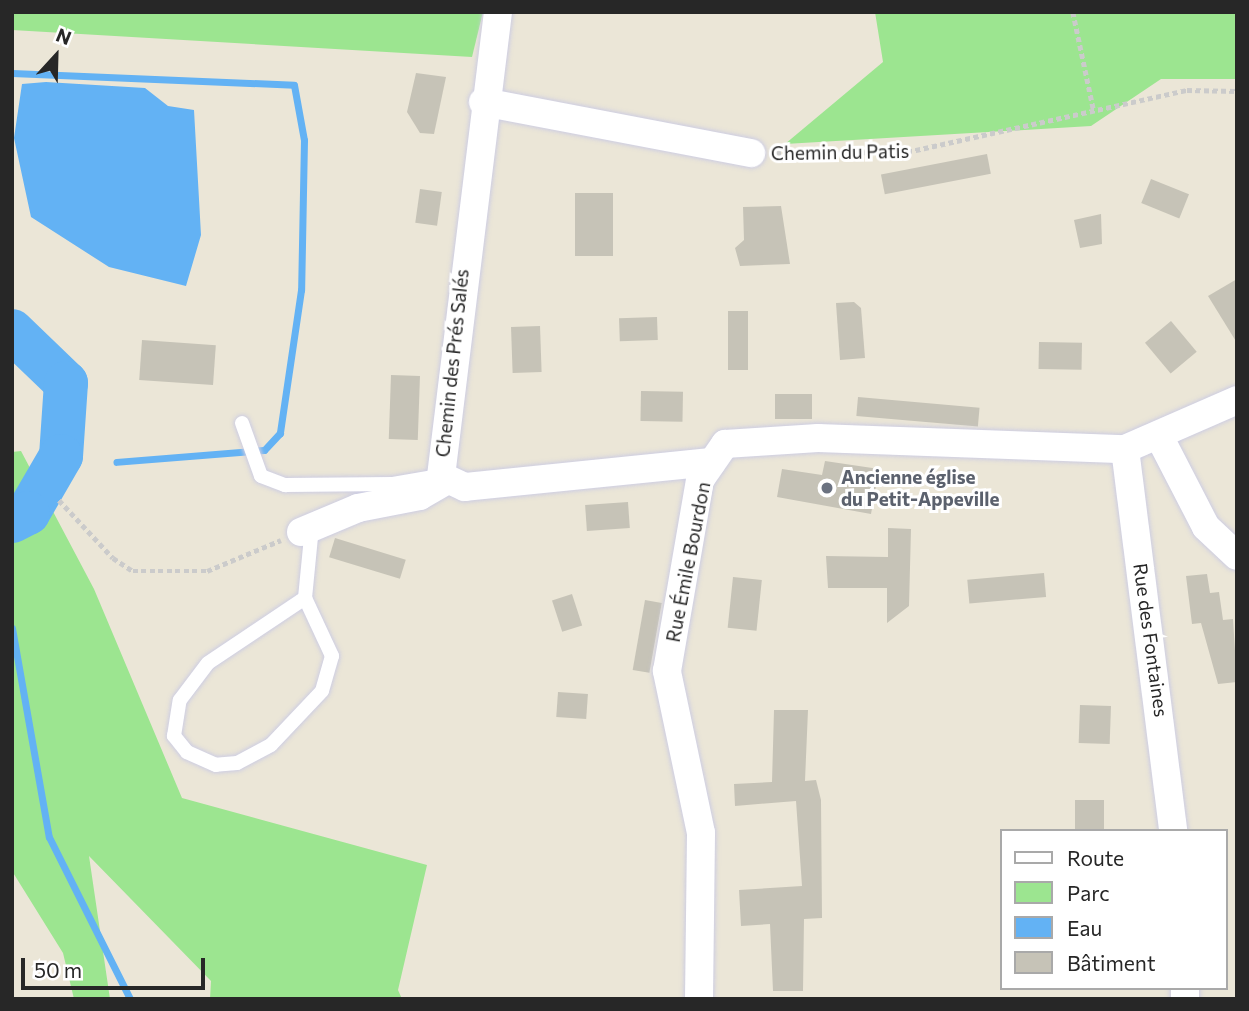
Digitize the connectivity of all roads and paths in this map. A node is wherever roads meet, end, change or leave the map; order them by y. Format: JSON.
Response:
{"nodes":[{"id":1,"x":498,"y":12,"type":"edge"},
{"id":2,"x":1073,"y":12,"type":"edge"},
{"id":3,"x":1237,"y":91,"type":"edge"},
{"id":4,"x":483,"y":102,"type":"junction"},
{"id":5,"x":1094,"y":112,"type":"junction"},
{"id":6,"x":751,"y":153,"type":"joint"},
{"id":7,"x":1237,"y":400,"type":"edge"},
{"id":8,"x":245,"y":429,"type":"dead end"},
{"id":9,"x":1159,"y":436,"type":"junction"},
{"id":10,"x":1125,"y":449,"type":"junction"},
{"id":11,"x":712,"y":462,"type":"junction"},
{"id":12,"x":443,"y":479,"type":"junction"},
{"id":13,"x":59,"y":500,"type":"dead end"},
{"id":14,"x":306,"y":530,"type":"junction"},
{"id":15,"x":1237,"y":555,"type":"edge"},
{"id":16,"x":305,"y":598,"type":"junction"},
{"id":17,"x":1173,"y":829,"type":"edge"},
{"id":18,"x":699,"y":999,"type":"edge"}],
"edges":[{"from":1,"to":4,"type":"street","name":"Chemin des Prés Salés"},
{"from":2,"to":5,"type":"path"},
{"from":3,"to":5,"type":"path","name":"Chemin du Patis"},
{"from":4,"to":6,"type":"street","name":"Chemin du Patis"},
{"from":4,"to":12,"type":"street","name":"Chemin des Prés Salés"},
{"from":5,"to":6,"type":"path","name":"Chemin du Patis"},
{"from":7,"to":9,"type":"street"},
{"from":8,"to":12,"type":"lane"},
{"from":9,"to":10,"type":"street"},
{"from":9,"to":15,"type":"street"},
{"from":10,"to":11,"type":"street","name":"Rue Émile Bourdon"},
{"from":10,"to":17,"type":"street","name":"Rue des Fontaines"},
{"from":11,"to":12,"type":"street","name":"Chemin des Prés Salés"},
{"from":11,"to":18,"type":"street","name":"Rue Émile Bourdon"},
{"from":12,"to":14,"type":"street"},
{"from":13,"to":14,"type":"path"},
{"from":14,"to":16,"type":"lane"},
{"from":16,"to":16,"type":"lane"}]}
